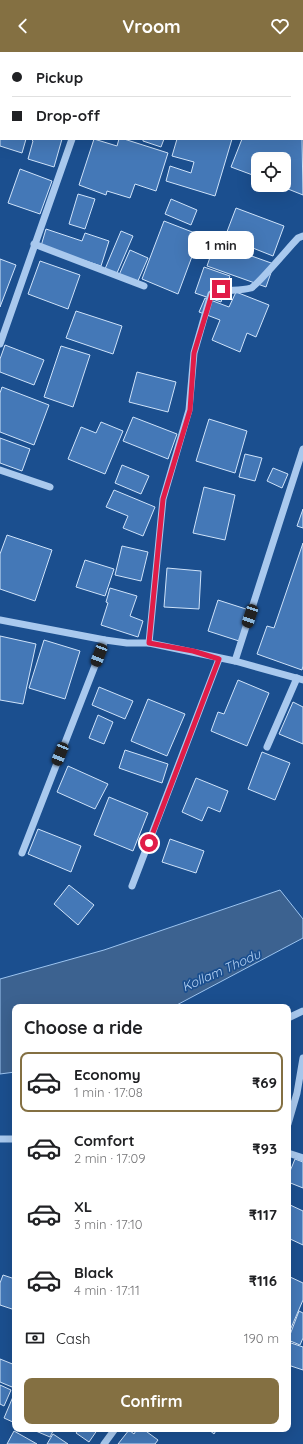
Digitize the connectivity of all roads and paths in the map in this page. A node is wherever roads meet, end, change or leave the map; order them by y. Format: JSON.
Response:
{"nodes":[{"id":1,"x":72,"y":140,"type":"edge"},
{"id":2,"x":303,"y":236,"type":"edge"},
{"id":3,"x":34,"y":244,"type":"junction"},
{"id":4,"x":144,"y":286,"type":"dead end"},
{"id":5,"x":0,"y":344,"type":"edge"},
{"id":6,"x":303,"y":449,"type":"edge"},
{"id":7,"x":0,"y":470,"type":"edge"},
{"id":8,"x":50,"y":487,"type":"dead end"},
{"id":9,"x":0,"y":620,"type":"edge"},
{"id":10,"x":105,"y":640,"type":"junction"},
{"id":11,"x":149,"y":643,"type":"junction"},
{"id":12,"x":219,"y":659,"type":"junction"},
{"id":13,"x":235,"y":661,"type":"junction"},
{"id":14,"x":300,"y":679,"type":"edge"},
{"id":15,"x":267,"y":747,"type":"dead end"},
{"id":16,"x":22,"y":853,"type":"dead end"},
{"id":17,"x":132,"y":886,"type":"dead end"},
{"id":18,"x":303,"y":1011,"type":"edge"},
{"id":19,"x":291,"y":1017,"type":"edge"},
{"id":20,"x":303,"y":1058,"type":"edge"},
{"id":21,"x":291,"y":1115,"type":"edge"},
{"id":22,"x":0,"y":1139,"type":"edge"},
{"id":23,"x":12,"y":1139,"type":"edge"},
{"id":24,"x":291,"y":1154,"type":"edge"},
{"id":25,"x":303,"y":1158,"type":"edge"},
{"id":26,"x":113,"y":1432,"type":"edge"},
{"id":27,"x":104,"y":1444,"type":"edge"}],
"edges":[{"from":1,"to":3,"type":"street"},
{"from":2,"to":11,"type":"street"},
{"from":3,"to":4,"type":"street"},
{"from":3,"to":5,"type":"street"},
{"from":6,"to":13,"type":"street"},
{"from":7,"to":8,"type":"street"},
{"from":9,"to":10,"type":"street"},
{"from":10,"to":11,"type":"street"},
{"from":10,"to":16,"type":"street"},
{"from":11,"to":12,"type":"street"},
{"from":12,"to":13,"type":"street"},
{"from":12,"to":17,"type":"street"},
{"from":13,"to":14,"type":"street"},
{"from":14,"to":15,"type":"street"},
{"from":18,"to":19,"type":"street"},
{"from":20,"to":21,"type":"street"},
{"from":22,"to":23,"type":"street"},
{"from":24,"to":25,"type":"street"},
{"from":26,"to":27,"type":"street"}]}
